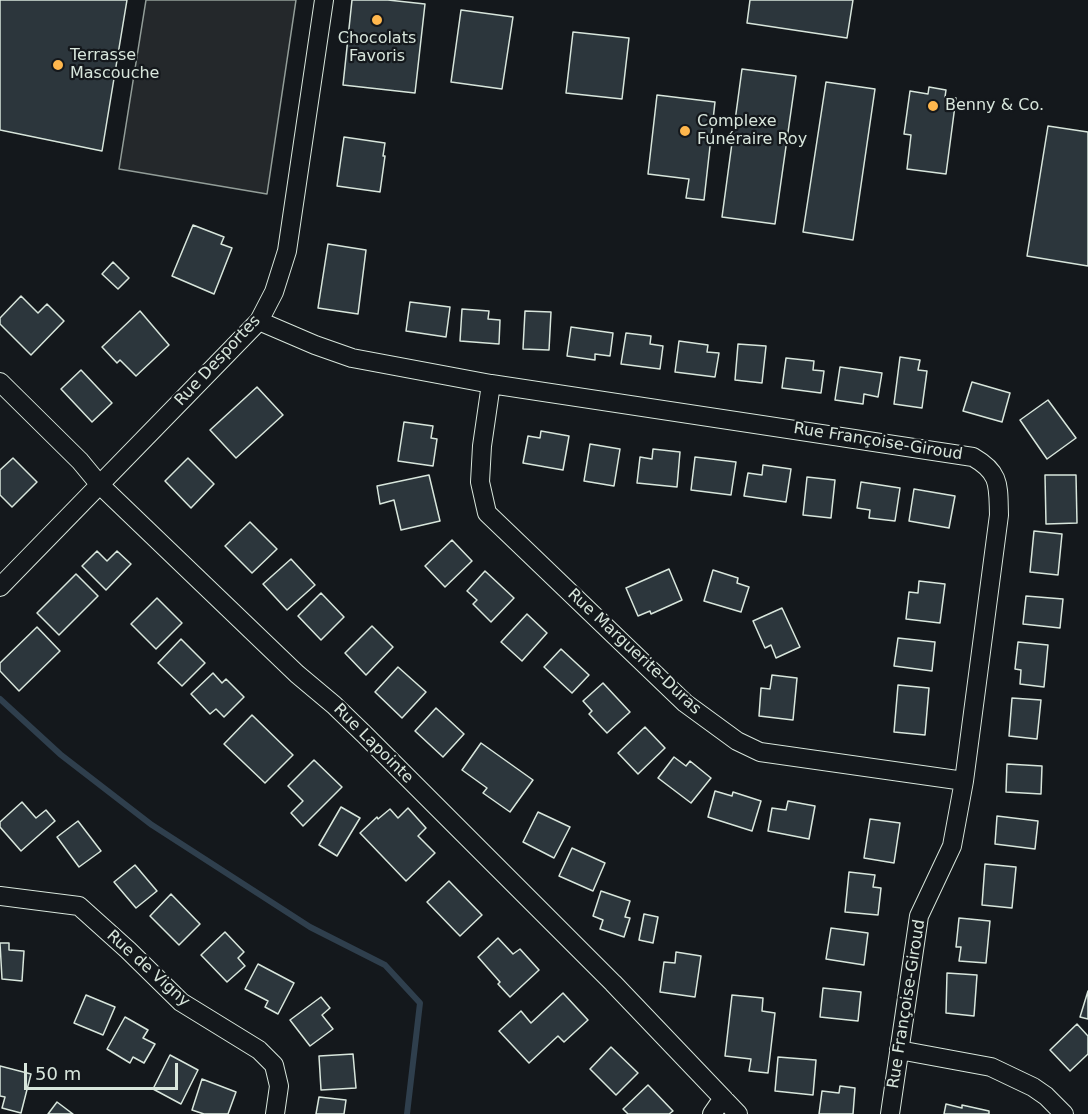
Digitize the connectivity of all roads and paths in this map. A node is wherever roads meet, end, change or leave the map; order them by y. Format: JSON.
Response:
{"nodes":[{"id":1,"x":324,"y":0,"type":"edge"},
{"id":2,"x":259,"y":321,"type":"junction"},
{"id":3,"x":0,"y":382,"type":"edge"},
{"id":4,"x":490,"y":384,"type":"junction"},
{"id":5,"x":99,"y":484,"type":"junction"},
{"id":6,"x":0,"y":587,"type":"edge"},
{"id":7,"x":964,"y":782,"type":"junction"},
{"id":8,"x":0,"y":896,"type":"edge"},
{"id":9,"x":899,"y":1050,"type":"junction"},
{"id":10,"x":723,"y":1098,"type":"junction"},
{"id":11,"x":275,"y":1114,"type":"edge"},
{"id":12,"x":712,"y":1114,"type":"edge"},
{"id":13,"x":738,"y":1114,"type":"edge"},
{"id":14,"x":890,"y":1114,"type":"edge"},
{"id":15,"x":1064,"y":1114,"type":"edge"}],
"edges":[{"from":1,"to":2,"type":"street","name":"Rue Desportes"},
{"from":2,"to":4,"type":"street","name":"Rue Françoise-Giroud"},
{"from":2,"to":5,"type":"street","name":"Rue Desportes"},
{"from":3,"to":5,"type":"street","name":"Rue Lapointe"},
{"from":4,"to":7,"type":"street","name":"Rue Marguerite-Duras"},
{"from":4,"to":7,"type":"street","name":"Rue Françoise-Giroud"},
{"from":5,"to":6,"type":"street","name":"Rue Desportes"},
{"from":5,"to":10,"type":"street","name":"Rue Lapointe"},
{"from":7,"to":9,"type":"street","name":"Rue Françoise-Giroud"},
{"from":8,"to":11,"type":"street","name":"Rue de Vigny"},
{"from":9,"to":14,"type":"street","name":"Rue Françoise-Giroud"},
{"from":9,"to":15,"type":"street"},
{"from":10,"to":12,"type":"street"},
{"from":10,"to":13,"type":"street","name":"Rue Lapointe"}]}
